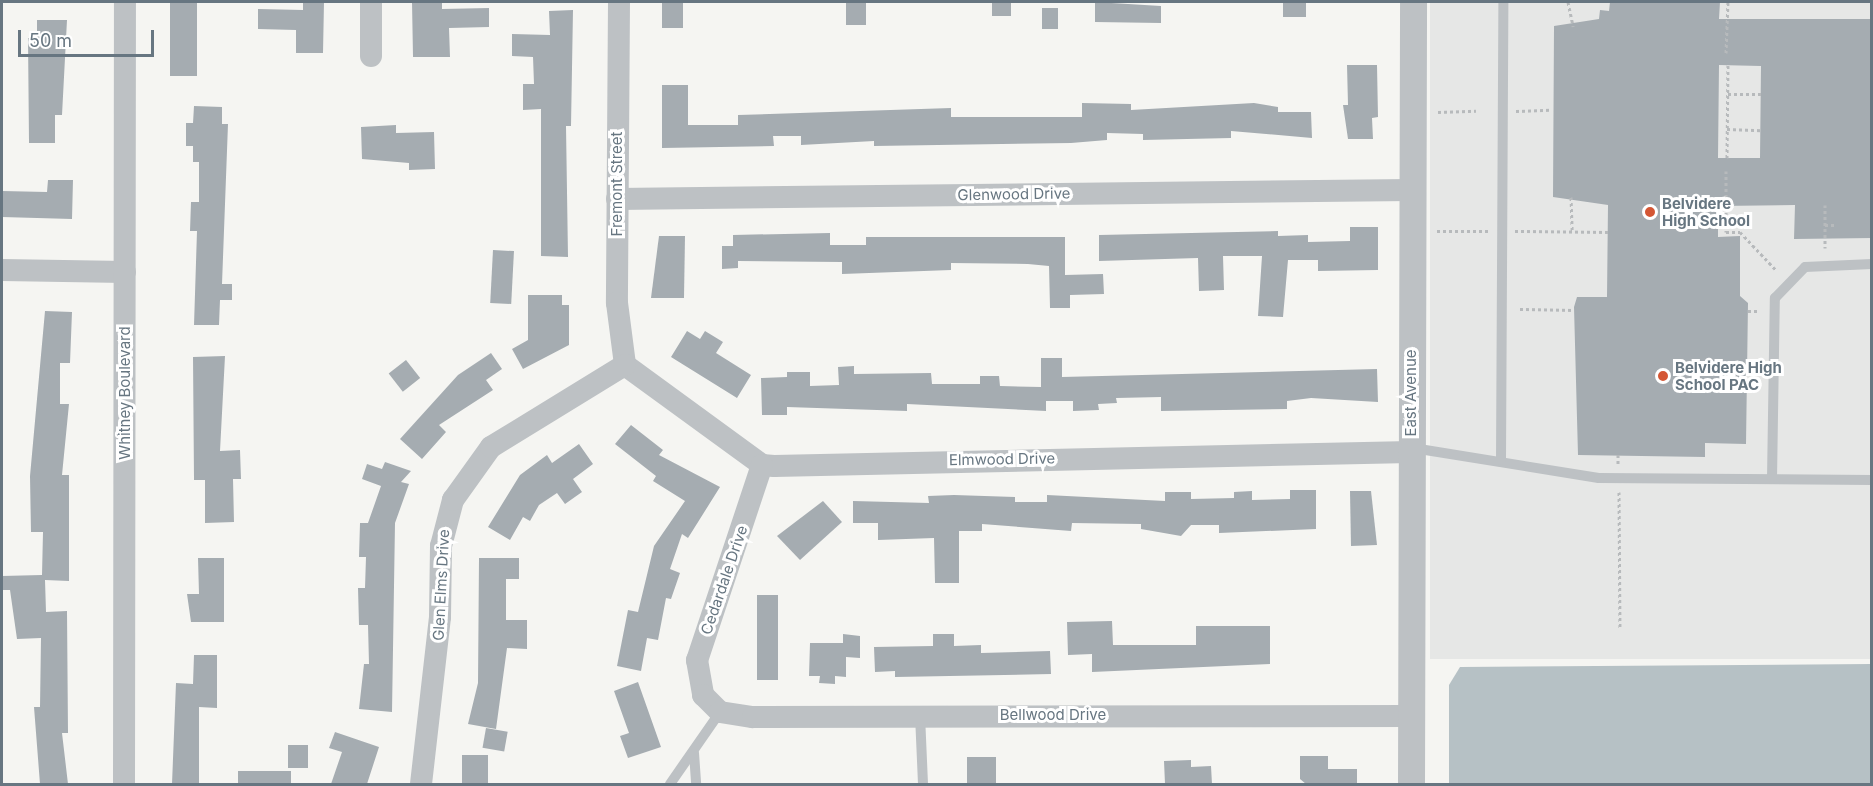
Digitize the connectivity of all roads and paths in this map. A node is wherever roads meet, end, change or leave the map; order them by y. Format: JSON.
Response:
{"nodes":[{"id":1,"x":125,"y":2,"type":"edge"},
{"id":2,"x":371,"y":2,"type":"edge"},
{"id":3,"x":620,"y":2,"type":"edge"},
{"id":4,"x":1413,"y":2,"type":"edge"},
{"id":5,"x":1503,"y":2,"type":"edge"},
{"id":6,"x":1568,"y":2,"type":"edge"},
{"id":7,"x":1728,"y":2,"type":"edge"},
{"id":8,"x":1573,"y":26,"type":"dead end"},
{"id":9,"x":1726,"y":53,"type":"dead end"},
{"id":10,"x":371,"y":56,"type":"dead end"},
{"id":11,"x":1728,"y":65,"type":"dead end"},
{"id":12,"x":1728,"y":94,"type":"junction"},
{"id":13,"x":1761,"y":94,"type":"dead end"},
{"id":14,"x":1551,"y":110,"type":"dead end"},
{"id":15,"x":1438,"y":111,"type":"dead end"},
{"id":16,"x":1476,"y":111,"type":"dead end"},
{"id":17,"x":1516,"y":111,"type":"dead end"},
{"id":18,"x":1727,"y":129,"type":"junction"},
{"id":19,"x":1761,"y":130,"type":"dead end"},
{"id":20,"x":1727,"y":158,"type":"dead end"},
{"id":21,"x":1726,"y":171,"type":"dead end"},
{"id":22,"x":1411,"y":190,"type":"junction"},
{"id":23,"x":1571,"y":197,"type":"dead end"},
{"id":24,"x":616,"y":199,"type":"junction"},
{"id":25,"x":1825,"y":205,"type":"dead end"},
{"id":26,"x":1825,"y":225,"type":"junction"},
{"id":27,"x":1836,"y":225,"type":"dead end"},
{"id":28,"x":1437,"y":231,"type":"dead end"},
{"id":29,"x":1489,"y":231,"type":"dead end"},
{"id":30,"x":1515,"y":231,"type":"dead end"},
{"id":31,"x":1572,"y":232,"type":"junction"},
{"id":32,"x":1608,"y":232,"type":"dead end"},
{"id":33,"x":1825,"y":248,"type":"dead end"},
{"id":34,"x":1872,"y":264,"type":"edge"},
{"id":35,"x":2,"y":270,"type":"edge"},
{"id":36,"x":1776,"y":270,"type":"dead end"},
{"id":37,"x":126,"y":272,"type":"junction"},
{"id":38,"x":1520,"y":309,"type":"dead end"},
{"id":39,"x":1574,"y":310,"type":"dead end"},
{"id":40,"x":1748,"y":311,"type":"dead end"},
{"id":41,"x":1759,"y":311,"type":"dead end"},
{"id":42,"x":625,"y":365,"type":"junction"},
{"id":43,"x":1744,"y":365,"type":"dead end"},
{"id":44,"x":1760,"y":365,"type":"dead end"},
{"id":45,"x":1411,"y":450,"type":"junction"},
{"id":46,"x":1618,"y":454,"type":"dead end"},
{"id":47,"x":1501,"y":460,"type":"junction"},
{"id":48,"x":1618,"y":464,"type":"dead end"},
{"id":49,"x":762,"y":465,"type":"junction"},
{"id":50,"x":1772,"y":479,"type":"junction"},
{"id":51,"x":1872,"y":480,"type":"edge"},
{"id":52,"x":1618,"y":487,"type":"dead end"},
{"id":53,"x":1620,"y":628,"type":"dead end"},
{"id":54,"x":720,"y":712,"type":"junction"},
{"id":55,"x":920,"y":714,"type":"junction"},
{"id":56,"x":1411,"y":716,"type":"junction"},
{"id":57,"x":694,"y":753,"type":"junction"},
{"id":58,"x":124,"y":784,"type":"edge"},
{"id":59,"x":421,"y":784,"type":"edge"},
{"id":60,"x":670,"y":784,"type":"edge"},
{"id":61,"x":696,"y":784,"type":"edge"},
{"id":62,"x":923,"y":784,"type":"edge"},
{"id":63,"x":1412,"y":784,"type":"edge"}],
"edges":[{"from":1,"to":37,"type":"street","name":"Whitney Boulevard"},
{"from":2,"to":10,"type":"street"},
{"from":3,"to":24,"type":"street","name":"Fremont Street"},
{"from":4,"to":22,"type":"street","name":"East Avenue"},
{"from":5,"to":47,"type":"lane"},
{"from":6,"to":8,"type":"path"},
{"from":7,"to":9,"type":"path"},
{"from":11,"to":12,"type":"path"},
{"from":12,"to":13,"type":"path"},
{"from":12,"to":18,"type":"path"},
{"from":14,"to":17,"type":"path"},
{"from":15,"to":16,"type":"path"},
{"from":18,"to":19,"type":"path"},
{"from":18,"to":20,"type":"path"},
{"from":21,"to":36,"type":"path"},
{"from":22,"to":24,"type":"street","name":"Glenwood Drive"},
{"from":22,"to":45,"type":"street","name":"East Avenue"},
{"from":23,"to":31,"type":"path"},
{"from":24,"to":42,"type":"street","name":"Fremont Street"},
{"from":25,"to":26,"type":"path"},
{"from":26,"to":27,"type":"path"},
{"from":26,"to":33,"type":"path"},
{"from":28,"to":29,"type":"path"},
{"from":30,"to":31,"type":"path"},
{"from":31,"to":32,"type":"path"},
{"from":34,"to":50,"type":"lane"},
{"from":35,"to":37,"type":"street"},
{"from":37,"to":58,"type":"street","name":"Whitney Boulevard"},
{"from":38,"to":39,"type":"path"},
{"from":40,"to":41,"type":"path"},
{"from":42,"to":49,"type":"street"},
{"from":42,"to":59,"type":"street","name":"Glen Elms Drive"},
{"from":43,"to":44,"type":"path"},
{"from":45,"to":47,"type":"lane"},
{"from":45,"to":49,"type":"street","name":"Elmwood Drive"},
{"from":45,"to":56,"type":"street","name":"East Avenue"},
{"from":46,"to":48,"type":"path"},
{"from":47,"to":50,"type":"lane"},
{"from":49,"to":54,"type":"street","name":"Cedardale Drive"},
{"from":50,"to":51,"type":"lane"},
{"from":52,"to":53,"type":"path"},
{"from":54,"to":55,"type":"street","name":"Bellwood Drive"},
{"from":54,"to":57,"type":"lane"},
{"from":55,"to":56,"type":"street","name":"Bellwood Drive"},
{"from":55,"to":62,"type":"lane"},
{"from":56,"to":63,"type":"street","name":"East Avenue"},
{"from":57,"to":60,"type":"lane"},
{"from":57,"to":61,"type":"lane"}]}
